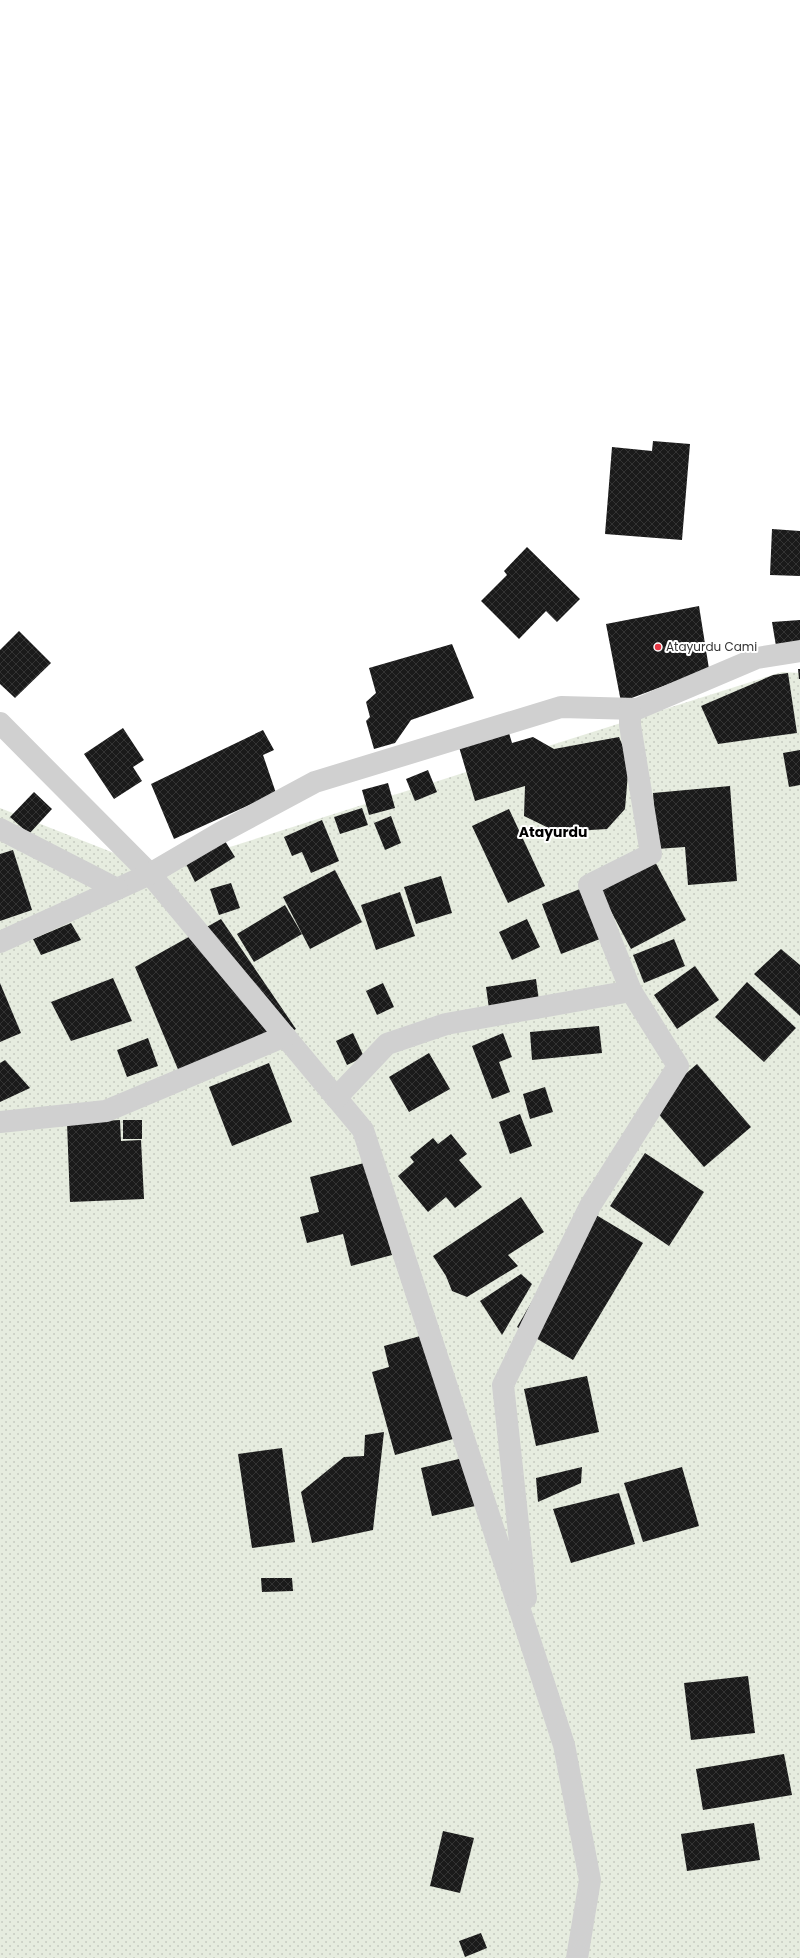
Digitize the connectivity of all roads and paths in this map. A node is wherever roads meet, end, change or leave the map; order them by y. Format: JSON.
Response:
{"nodes":[{"id":1,"x":800,"y":651,"type":"edge"},
{"id":2,"x":630,"y":709,"type":"junction"},
{"id":3,"x":0,"y":723,"type":"edge"},
{"id":4,"x":0,"y":829,"type":"edge"},
{"id":5,"x":150,"y":874,"type":"junction"},
{"id":6,"x":117,"y":889,"type":"junction"},
{"id":7,"x":0,"y":942,"type":"edge"},
{"id":8,"x":631,"y":991,"type":"junction"},
{"id":9,"x":285,"y":1036,"type":"junction"},
{"id":10,"x":336,"y":1098,"type":"junction"},
{"id":11,"x":0,"y":1122,"type":"edge"},
{"id":12,"x":530,"y":1641,"type":"junction"},
{"id":13,"x":577,"y":1958,"type":"edge"}],
"edges":[{"from":1,"to":2,"type":"street"},
{"from":2,"to":5,"type":"street"},
{"from":2,"to":8,"type":"street"},
{"from":3,"to":5,"type":"street"},
{"from":4,"to":6,"type":"street"},
{"from":5,"to":6,"type":"street"},
{"from":5,"to":9,"type":"street"},
{"from":6,"to":7,"type":"street"},
{"from":8,"to":10,"type":"street"},
{"from":8,"to":12,"type":"street"},
{"from":9,"to":10,"type":"street"},
{"from":9,"to":11,"type":"street"},
{"from":10,"to":12,"type":"street"},
{"from":12,"to":13,"type":"street"}]}
